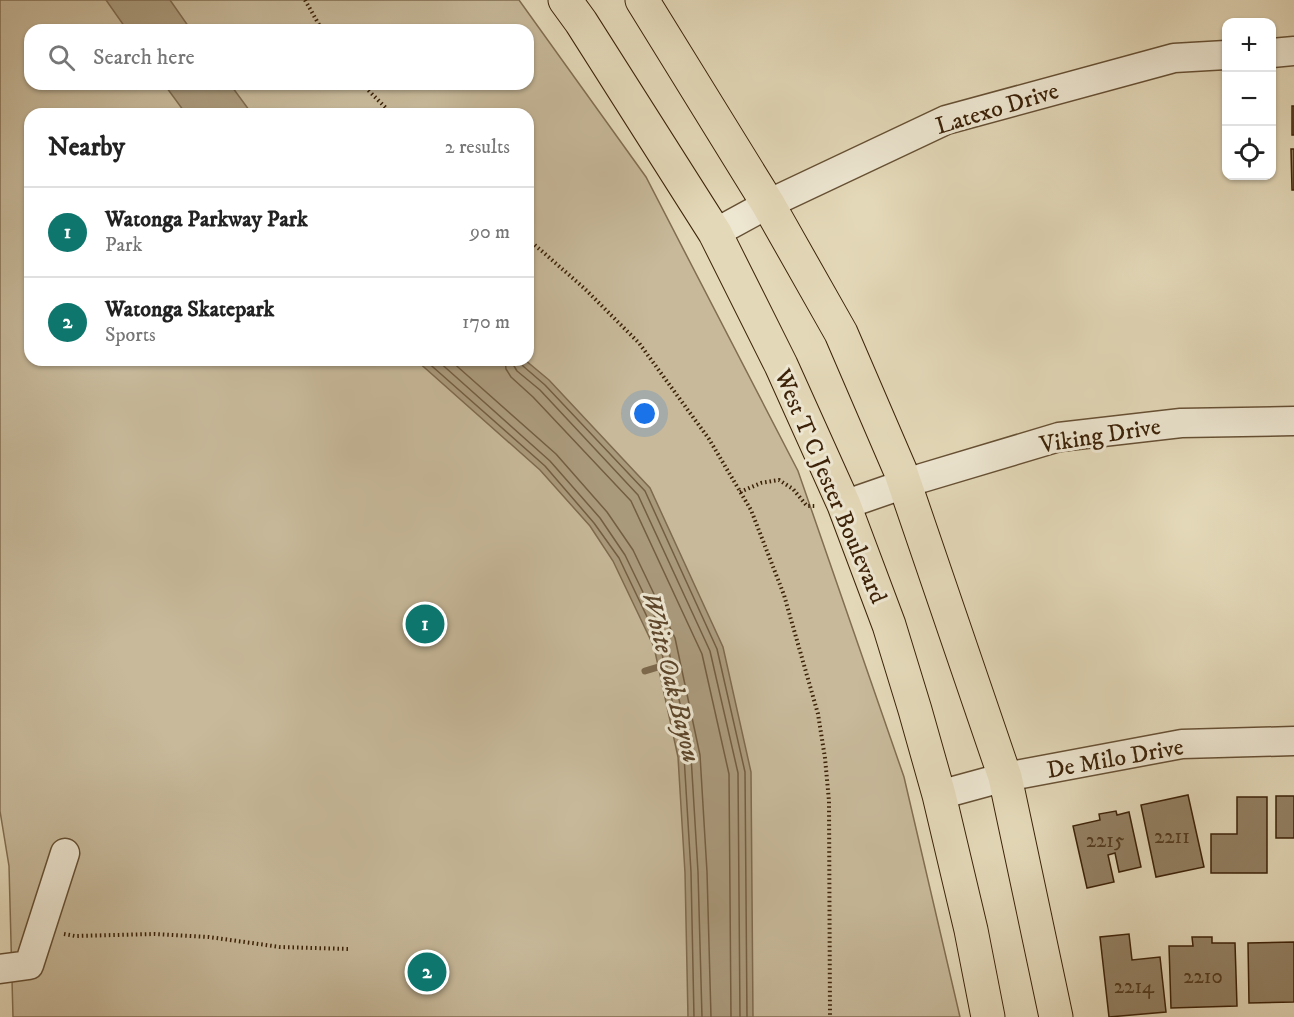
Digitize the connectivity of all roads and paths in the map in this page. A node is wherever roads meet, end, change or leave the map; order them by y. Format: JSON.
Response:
{"nodes":[{"id":1,"x":305,"y":0,"type":"edge"},
{"id":2,"x":565,"y":0,"type":"edge"},
{"id":3,"x":642,"y":0,"type":"edge"},
{"id":4,"x":319,"y":24,"type":"edge"},
{"id":5,"x":1294,"y":51,"type":"edge"},
{"id":6,"x":1276,"y":53,"type":"edge"},
{"id":7,"x":1222,"y":55,"type":"edge"},
{"id":8,"x":368,"y":90,"type":"edge"},
{"id":9,"x":386,"y":108,"type":"edge"},
{"id":10,"x":768,"y":204,"type":"junction"},
{"id":11,"x":715,"y":233,"type":"junction"},
{"id":12,"x":534,"y":244,"type":"edge"},
{"id":13,"x":1294,"y":421,"type":"edge"},
{"id":14,"x":906,"y":483,"type":"junction"},
{"id":15,"x":740,"y":492,"type":"junction"},
{"id":16,"x":834,"y":503,"type":"junction"},
{"id":17,"x":1294,"y":741,"type":"edge"},
{"id":18,"x":1005,"y":777,"type":"junction"},
{"id":19,"x":939,"y":795,"type":"junction"},
{"id":20,"x":65,"y":853,"type":"dead end"},
{"id":21,"x":40,"y":932,"type":"junction"},
{"id":22,"x":348,"y":949,"type":"dead end"},
{"id":23,"x":0,"y":969,"type":"edge"},
{"id":24,"x":830,"y":1017,"type":"edge"},
{"id":25,"x":988,"y":1017,"type":"edge"},
{"id":26,"x":1056,"y":1017,"type":"edge"}],
"edges":[{"from":1,"to":4,"type":"path"},
{"from":2,"to":11,"type":"main road","name":"West T C Jester Boulevard"},
{"from":3,"to":10,"type":"main road"},
{"from":5,"to":6,"type":"street"},
{"from":7,"to":10,"type":"street","name":"Latexo Drive"},
{"from":8,"to":9,"type":"path"},
{"from":10,"to":11,"type":"street","name":"Latexo Drive"},
{"from":10,"to":14,"type":"main road"},
{"from":11,"to":16,"type":"main road","name":"West T C Jester Boulevard"},
{"from":12,"to":15,"type":"path"},
{"from":13,"to":14,"type":"street","name":"Viking Drive"},
{"from":14,"to":16,"type":"street","name":"Viking Drive"},
{"from":14,"to":18,"type":"main road"},
{"from":15,"to":16,"type":"path"},
{"from":15,"to":24,"type":"path"},
{"from":16,"to":19,"type":"main road","name":"West T C Jester Boulevard"},
{"from":17,"to":18,"type":"street","name":"De Milo Drive"},
{"from":18,"to":19,"type":"street","name":"De Milo Drive"},
{"from":18,"to":26,"type":"main road"},
{"from":19,"to":25,"type":"main road","name":"West T C Jester Boulevard"},
{"from":20,"to":21,"type":"street"},
{"from":21,"to":22,"type":"path"},
{"from":21,"to":23,"type":"street"}]}
